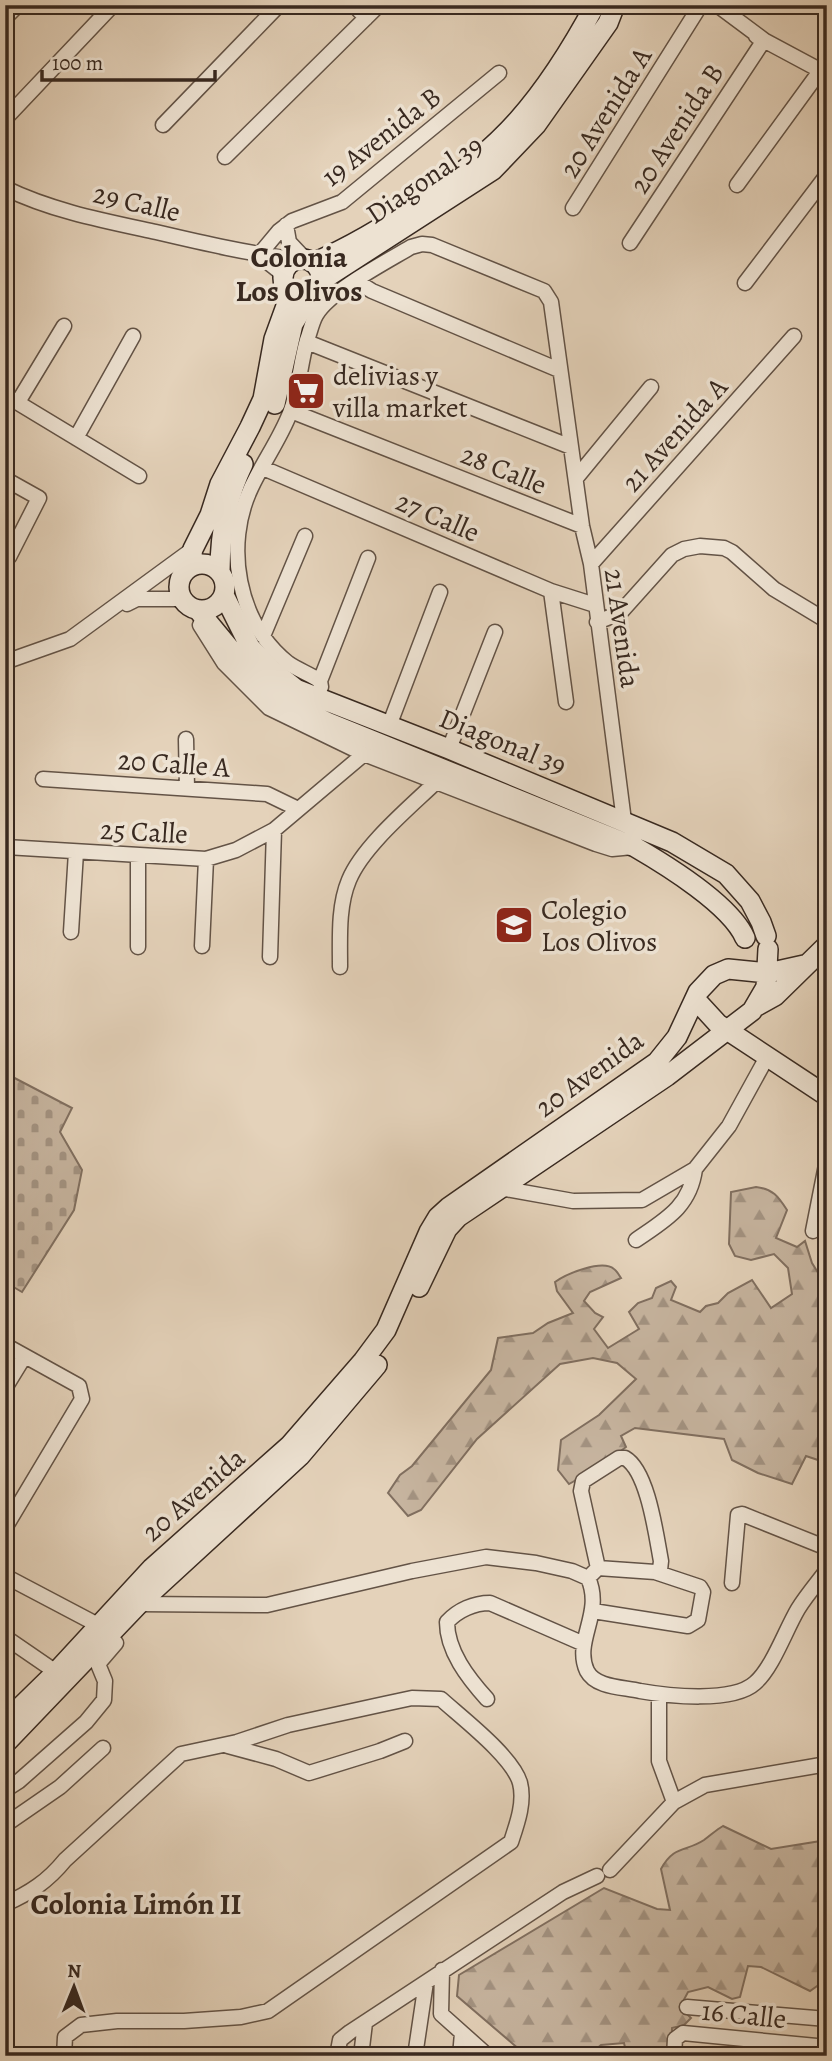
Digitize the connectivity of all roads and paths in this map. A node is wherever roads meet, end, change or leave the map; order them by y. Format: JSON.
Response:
{"nodes":[{"id":1,"x":18,"y":5,"type":"edge"},
{"id":2,"x":279,"y":5,"type":"edge"},
{"id":3,"x":354,"y":5,"type":"edge"},
{"id":4,"x":379,"y":5,"type":"edge"},
{"id":5,"x":595,"y":5,"type":"edge"},
{"id":6,"x":615,"y":5,"type":"edge"},
{"id":7,"x":700,"y":5,"type":"edge"},
{"id":8,"x":717,"y":5,"type":"edge"},
{"id":9,"x":108,"y":7,"type":"edge"},
{"id":10,"x":5,"y":18,"type":"edge"},
{"id":11,"x":366,"y":18,"type":"junction"},
{"id":12,"x":764,"y":40,"type":"junction"},
{"id":13,"x":823,"y":72,"type":"edge"},
{"id":14,"x":499,"y":73,"type":"dead end"},
{"id":15,"x":5,"y":119,"type":"edge"},
{"id":16,"x":163,"y":125,"type":"dead end"},
{"id":17,"x":225,"y":157,"type":"dead end"},
{"id":18,"x":827,"y":175,"type":"edge"},
{"id":19,"x":737,"y":185,"type":"dead end"},
{"id":20,"x":5,"y":188,"type":"edge"},
{"id":21,"x":573,"y":208,"type":"dead end"},
{"id":22,"x":286,"y":225,"type":"junction"},
{"id":23,"x":630,"y":243,"type":"dead end"},
{"id":24,"x":259,"y":255,"type":"junction"},
{"id":25,"x":310,"y":272,"type":"junction"},
{"id":26,"x":356,"y":281,"type":"junction"},
{"id":27,"x":745,"y":283,"type":"dead end"},
{"id":28,"x":285,"y":284,"type":"junction"},
{"id":29,"x":551,"y":302,"type":"joint"},
{"id":30,"x":64,"y":326,"type":"dead end"},
{"id":31,"x":133,"y":336,"type":"dead end"},
{"id":32,"x":794,"y":336,"type":"dead end"},
{"id":33,"x":307,"y":342,"type":"junction"},
{"id":34,"x":559,"y":370,"type":"junction"},
{"id":35,"x":651,"y":387,"type":"dead end"},
{"id":36,"x":11,"y":399,"type":"edge"},
{"id":37,"x":291,"y":411,"type":"junction"},
{"id":38,"x":76,"y":438,"type":"junction"},
{"id":39,"x":571,"y":447,"type":"junction"},
{"id":40,"x":263,"y":468,"type":"junction"},
{"id":41,"x":139,"y":476,"type":"dead end"},
{"id":42,"x":577,"y":477,"type":"junction"},
{"id":43,"x":5,"y":479,"type":"edge"},
{"id":44,"x":582,"y":526,"type":"junction"},
{"id":45,"x":305,"y":536,"type":"dead end"},
{"id":46,"x":9,"y":557,"type":"dead end"},
{"id":47,"x":368,"y":558,"type":"dead end"},
{"id":48,"x":188,"y":563,"type":"junction"},
{"id":49,"x":590,"y":564,"type":"junction"},
{"id":50,"x":220,"y":571,"type":"junction"},
{"id":51,"x":156,"y":577,"type":"junction"},
{"id":52,"x":551,"y":591,"type":"junction"},
{"id":53,"x":440,"y":592,"type":"dead end"},
{"id":54,"x":224,"y":595,"type":"junction"},
{"id":55,"x":595,"y":605,"type":"junction"},
{"id":56,"x":191,"y":606,"type":"junction"},
{"id":57,"x":113,"y":610,"type":"junction"},
{"id":58,"x":827,"y":621,"type":"edge"},
{"id":59,"x":597,"y":622,"type":"junction"},
{"id":60,"x":495,"y":632,"type":"dead end"},
{"id":61,"x":263,"y":636,"type":"junction"},
{"id":62,"x":5,"y":662,"type":"edge"},
{"id":63,"x":321,"y":691,"type":"junction"},
{"id":64,"x":566,"y":702,"type":"dead end"},
{"id":65,"x":389,"y":726,"type":"junction"},
{"id":66,"x":186,"y":740,"type":"dead end"},
{"id":67,"x":449,"y":749,"type":"junction"},
{"id":68,"x":365,"y":754,"type":"junction"},
{"id":69,"x":43,"y":779,"type":"dead end"},
{"id":70,"x":436,"y":782,"type":"junction"},
{"id":71,"x":620,"y":785,"type":"junction"},
{"id":72,"x":187,"y":788,"type":"junction"},
{"id":73,"x":593,"y":808,"type":"junction"},
{"id":74,"x":298,"y":809,"type":"junction"},
{"id":75,"x":624,"y":821,"type":"junction"},
{"id":76,"x":274,"y":830,"type":"junction"},
{"id":77,"x":635,"y":847,"type":"junction"},
{"id":78,"x":6,"y":849,"type":"edge"},
{"id":79,"x":76,"y":852,"type":"junction"},
{"id":80,"x":138,"y":855,"type":"junction"},
{"id":81,"x":206,"y":859,"type":"junction"},
{"id":82,"x":706,"y":860,"type":"junction"},
{"id":83,"x":690,"y":883,"type":"junction"},
{"id":84,"x":738,"y":887,"type":"junction"},
{"id":85,"x":717,"y":905,"type":"junction"},
{"id":86,"x":71,"y":932,"type":"dead end"},
{"id":87,"x":767,"y":942,"type":"joint"},
{"id":88,"x":745,"y":945,"type":"joint"},
{"id":89,"x":202,"y":946,"type":"dead end"},
{"id":90,"x":827,"y":946,"type":"edge"},
{"id":91,"x":138,"y":947,"type":"dead end"},
{"id":92,"x":827,"y":955,"type":"edge"},
{"id":93,"x":270,"y":957,"type":"dead end"},
{"id":94,"x":804,"y":965,"type":"junction"},
{"id":95,"x":340,"y":967,"type":"dead end"},
{"id":96,"x":728,"y":968,"type":"junction"},
{"id":97,"x":768,"y":973,"type":"junction"},
{"id":98,"x":695,"y":999,"type":"junction"},
{"id":99,"x":756,"y":1006,"type":"junction"},
{"id":100,"x":728,"y":1031,"type":"junction"},
{"id":101,"x":767,"y":1057,"type":"junction"},
{"id":102,"x":827,"y":1096,"type":"edge"},
{"id":103,"x":827,"y":1160,"type":"edge"},
{"id":104,"x":695,"y":1169,"type":"junction"},
{"id":105,"x":500,"y":1188,"type":"junction"},
{"id":106,"x":813,"y":1231,"type":"dead end"},
{"id":107,"x":636,"y":1240,"type":"dead end"},
{"id":108,"x":5,"y":1345,"type":"edge"},
{"id":109,"x":24,"y":1357,"type":"junction"},
{"id":110,"x":5,"y":1388,"type":"edge"},
{"id":111,"x":5,"y":1528,"type":"edge"},
{"id":112,"x":827,"y":1548,"type":"edge"},
{"id":113,"x":827,"y":1570,"type":"edge"},
{"id":114,"x":655,"y":1572,"type":"junction"},
{"id":115,"x":593,"y":1573,"type":"junction"},
{"id":116,"x":5,"y":1576,"type":"edge"},
{"id":117,"x":733,"y":1583,"type":"dead end"},
{"id":118,"x":139,"y":1605,"type":"junction"},
{"id":119,"x":593,"y":1611,"type":"junction"},
{"id":120,"x":104,"y":1630,"type":"junction"},
{"id":121,"x":5,"y":1637,"type":"edge"},
{"id":122,"x":584,"y":1644,"type":"junction"},
{"id":123,"x":56,"y":1672,"type":"junction"},
{"id":124,"x":659,"y":1695,"type":"junction"},
{"id":125,"x":486,"y":1699,"type":"dead end"},
{"id":126,"x":5,"y":1722,"type":"edge"},
{"id":127,"x":405,"y":1741,"type":"dead end"},
{"id":128,"x":5,"y":1744,"type":"edge"},
{"id":129,"x":224,"y":1744,"type":"junction"},
{"id":130,"x":103,"y":1748,"type":"dead end"},
{"id":131,"x":827,"y":1764,"type":"edge"},
{"id":132,"x":5,"y":1790,"type":"edge"},
{"id":133,"x":674,"y":1802,"type":"junction"},
{"id":134,"x":5,"y":1825,"type":"edge"},
{"id":135,"x":5,"y":1904,"type":"edge"},
{"id":136,"x":442,"y":1970,"type":"junction"},
{"id":137,"x":426,"y":1982,"type":"junction"},
{"id":138,"x":687,"y":2007,"type":"dead end"},
{"id":139,"x":827,"y":2019,"type":"edge"},
{"id":140,"x":365,"y":2024,"type":"junction"},
{"id":141,"x":462,"y":2033,"type":"junction"},
{"id":142,"x":827,"y":2047,"type":"edge"},
{"id":143,"x":338,"y":2050,"type":"edge"},
{"id":144,"x":64,"y":2056,"type":"edge"},
{"id":145,"x":361,"y":2056,"type":"edge"},
{"id":146,"x":415,"y":2056,"type":"edge"},
{"id":147,"x":460,"y":2056,"type":"edge"},
{"id":148,"x":488,"y":2056,"type":"edge"},
{"id":149,"x":674,"y":2056,"type":"edge"}],
"edges":[{"from":1,"to":10,"type":"street"},
{"from":2,"to":16,"type":"street"},
{"from":3,"to":11,"type":"street"},
{"from":4,"to":11,"type":"street"},
{"from":5,"to":25,"type":"street","name":"Diagonal 39"},
{"from":6,"to":25,"type":"street","name":"Diagonal 39"},
{"from":7,"to":12,"type":"street"},
{"from":7,"to":21,"type":"street","name":"20 Avenida A"},
{"from":8,"to":12,"type":"street"},
{"from":9,"to":15,"type":"street"},
{"from":11,"to":17,"type":"street"},
{"from":12,"to":13,"type":"street"},
{"from":12,"to":23,"type":"street","name":"20 Avenida B"},
{"from":13,"to":19,"type":"street"},
{"from":14,"to":22,"type":"street","name":"19 Avenida B"},
{"from":18,"to":27,"type":"street"},
{"from":20,"to":24,"type":"street","name":"29 Calle"},
{"from":22,"to":24,"type":"street","name":"19 Avenida B"},
{"from":22,"to":25,"type":"street"},
{"from":24,"to":25,"type":"street","name":"29 Calle"},
{"from":24,"to":28,"type":"street"},
{"from":25,"to":28,"type":"street"},
{"from":25,"to":28,"type":"street"},
{"from":25,"to":50,"type":"street","name":"Diagonal 39"},
{"from":26,"to":29,"type":"street","name":"Diagonal 39"},
{"from":26,"to":33,"type":"street","name":"Diagonal 39"},
{"from":26,"to":34,"type":"street"},
{"from":28,"to":48,"type":"street"},
{"from":29,"to":34,"type":"street","name":"21 Avenida"},
{"from":30,"to":36,"type":"street"},
{"from":31,"to":38,"type":"street"},
{"from":32,"to":49,"type":"street","name":"21 Avenida A"},
{"from":33,"to":37,"type":"street","name":"Diagonal 39"},
{"from":33,"to":39,"type":"street"},
{"from":34,"to":39,"type":"street","name":"21 Avenida"},
{"from":35,"to":42,"type":"street"},
{"from":36,"to":38,"type":"street"},
{"from":37,"to":40,"type":"street","name":"Diagonal 39"},
{"from":37,"to":44,"type":"street","name":"28 Calle"},
{"from":38,"to":41,"type":"street"},
{"from":39,"to":42,"type":"street","name":"21 Avenida"},
{"from":40,"to":52,"type":"street","name":"27 Calle"},
{"from":40,"to":61,"type":"street","name":"Diagonal 39"},
{"from":42,"to":44,"type":"street","name":"21 Avenida"},
{"from":43,"to":46,"type":"street"},
{"from":44,"to":49,"type":"street","name":"21 Avenida"},
{"from":45,"to":61,"type":"street"},
{"from":47,"to":63,"type":"street"},
{"from":48,"to":50,"type":"street"},
{"from":48,"to":51,"type":"street"},
{"from":48,"to":51,"type":"street"},
{"from":48,"to":56,"type":"street"},
{"from":49,"to":55,"type":"street","name":"21 Avenida"},
{"from":50,"to":54,"type":"street"},
{"from":51,"to":57,"type":"street"},
{"from":52,"to":55,"type":"street","name":"27 Calle"},
{"from":52,"to":64,"type":"street"},
{"from":53,"to":65,"type":"street"},
{"from":54,"to":56,"type":"street"},
{"from":54,"to":63,"type":"street","name":"Diagonal 39"},
{"from":55,"to":59,"type":"street","name":"21 Avenida"},
{"from":56,"to":57,"type":"street"},
{"from":56,"to":68,"type":"street"},
{"from":56,"to":77,"type":"street","name":"Diagonal 39"},
{"from":57,"to":62,"type":"street"},
{"from":58,"to":59,"type":"street"},
{"from":59,"to":71,"type":"street","name":"21 Avenida"},
{"from":60,"to":67,"type":"street"},
{"from":61,"to":63,"type":"street","name":"Diagonal 39"},
{"from":63,"to":65,"type":"street","name":"Diagonal 39"},
{"from":65,"to":67,"type":"street","name":"Diagonal 39"},
{"from":66,"to":72,"type":"street"},
{"from":67,"to":73,"type":"street","name":"Diagonal 39"},
{"from":68,"to":70,"type":"street"},
{"from":68,"to":74,"type":"street","name":"25 Calle"},
{"from":69,"to":72,"type":"street","name":"20 Calle A"},
{"from":70,"to":77,"type":"street"},
{"from":70,"to":95,"type":"street"},
{"from":71,"to":73,"type":"street"},
{"from":71,"to":75,"type":"street","name":"21 Avenida"},
{"from":72,"to":74,"type":"street","name":"20 Calle A"},
{"from":73,"to":75,"type":"street","name":"Diagonal 39"},
{"from":74,"to":76,"type":"street","name":"25 Calle"},
{"from":75,"to":82,"type":"street","name":"Diagonal 39"},
{"from":76,"to":81,"type":"street","name":"25 Calle"},
{"from":76,"to":93,"type":"street"},
{"from":77,"to":83,"type":"street","name":"Diagonal 39"},
{"from":78,"to":79,"type":"street","name":"25 Calle"},
{"from":79,"to":80,"type":"street","name":"25 Calle"},
{"from":79,"to":86,"type":"street"},
{"from":80,"to":81,"type":"street","name":"25 Calle"},
{"from":80,"to":91,"type":"street"},
{"from":81,"to":89,"type":"street"},
{"from":82,"to":83,"type":"street"},
{"from":82,"to":84,"type":"street","name":"Diagonal 39"},
{"from":83,"to":85,"type":"street","name":"Diagonal 39"},
{"from":84,"to":85,"type":"street"},
{"from":84,"to":87,"type":"street","name":"Diagonal 39"},
{"from":85,"to":88,"type":"street","name":"Diagonal 39"},
{"from":87,"to":97,"type":"street","name":"20 Avenida"},
{"from":88,"to":96,"type":"street","name":"20 Avenida"},
{"from":90,"to":94,"type":"street"},
{"from":92,"to":94,"type":"street"},
{"from":94,"to":97,"type":"street"},
{"from":94,"to":99,"type":"street"},
{"from":96,"to":97,"type":"street"},
{"from":96,"to":98,"type":"street","name":"20 Avenida"},
{"from":97,"to":99,"type":"street","name":"20 Avenida"},
{"from":98,"to":100,"type":"street"},
{"from":98,"to":120,"type":"street","name":"20 Avenida"},
{"from":99,"to":100,"type":"street","name":"20 Avenida"},
{"from":100,"to":101,"type":"street"},
{"from":100,"to":105,"type":"street","name":"20 Avenida"},
{"from":101,"to":102,"type":"street"},
{"from":101,"to":104,"type":"street"},
{"from":103,"to":106,"type":"street"},
{"from":104,"to":105,"type":"street"},
{"from":104,"to":107,"type":"street"},
{"from":105,"to":118,"type":"street","name":"20 Avenida"},
{"from":108,"to":109,"type":"street"},
{"from":109,"to":110,"type":"street"},
{"from":109,"to":111,"type":"street"},
{"from":112,"to":117,"type":"street"},
{"from":113,"to":124,"type":"street"},
{"from":114,"to":115,"type":"street"},
{"from":114,"to":115,"type":"street"},
{"from":114,"to":119,"type":"street"},
{"from":115,"to":118,"type":"street"},
{"from":115,"to":119,"type":"street"},
{"from":116,"to":120,"type":"street"},
{"from":118,"to":120,"type":"street","name":"20 Avenida"},
{"from":119,"to":122,"type":"street"},
{"from":120,"to":123,"type":"street","name":"20 Avenida"},
{"from":120,"to":128,"type":"street","name":"20 Avenida"},
{"from":120,"to":132,"type":"street","name":"20 Avenida"},
{"from":121,"to":123,"type":"street"},
{"from":122,"to":124,"type":"street"},
{"from":122,"to":125,"type":"street"},
{"from":123,"to":126,"type":"street","name":"20 Avenida"},
{"from":124,"to":133,"type":"street"},
{"from":127,"to":129,"type":"street"},
{"from":129,"to":135,"type":"street"},
{"from":129,"to":144,"type":"street"},
{"from":130,"to":134,"type":"street"},
{"from":131,"to":133,"type":"street"},
{"from":133,"to":136,"type":"street"},
{"from":136,"to":137,"type":"street"},
{"from":136,"to":141,"type":"street"},
{"from":137,"to":140,"type":"street"},
{"from":137,"to":146,"type":"street"},
{"from":138,"to":139,"type":"street"},
{"from":140,"to":143,"type":"street"},
{"from":140,"to":145,"type":"street"},
{"from":141,"to":147,"type":"street"},
{"from":141,"to":148,"type":"street"},
{"from":142,"to":149,"type":"street","name":"16 Calle"}]}
